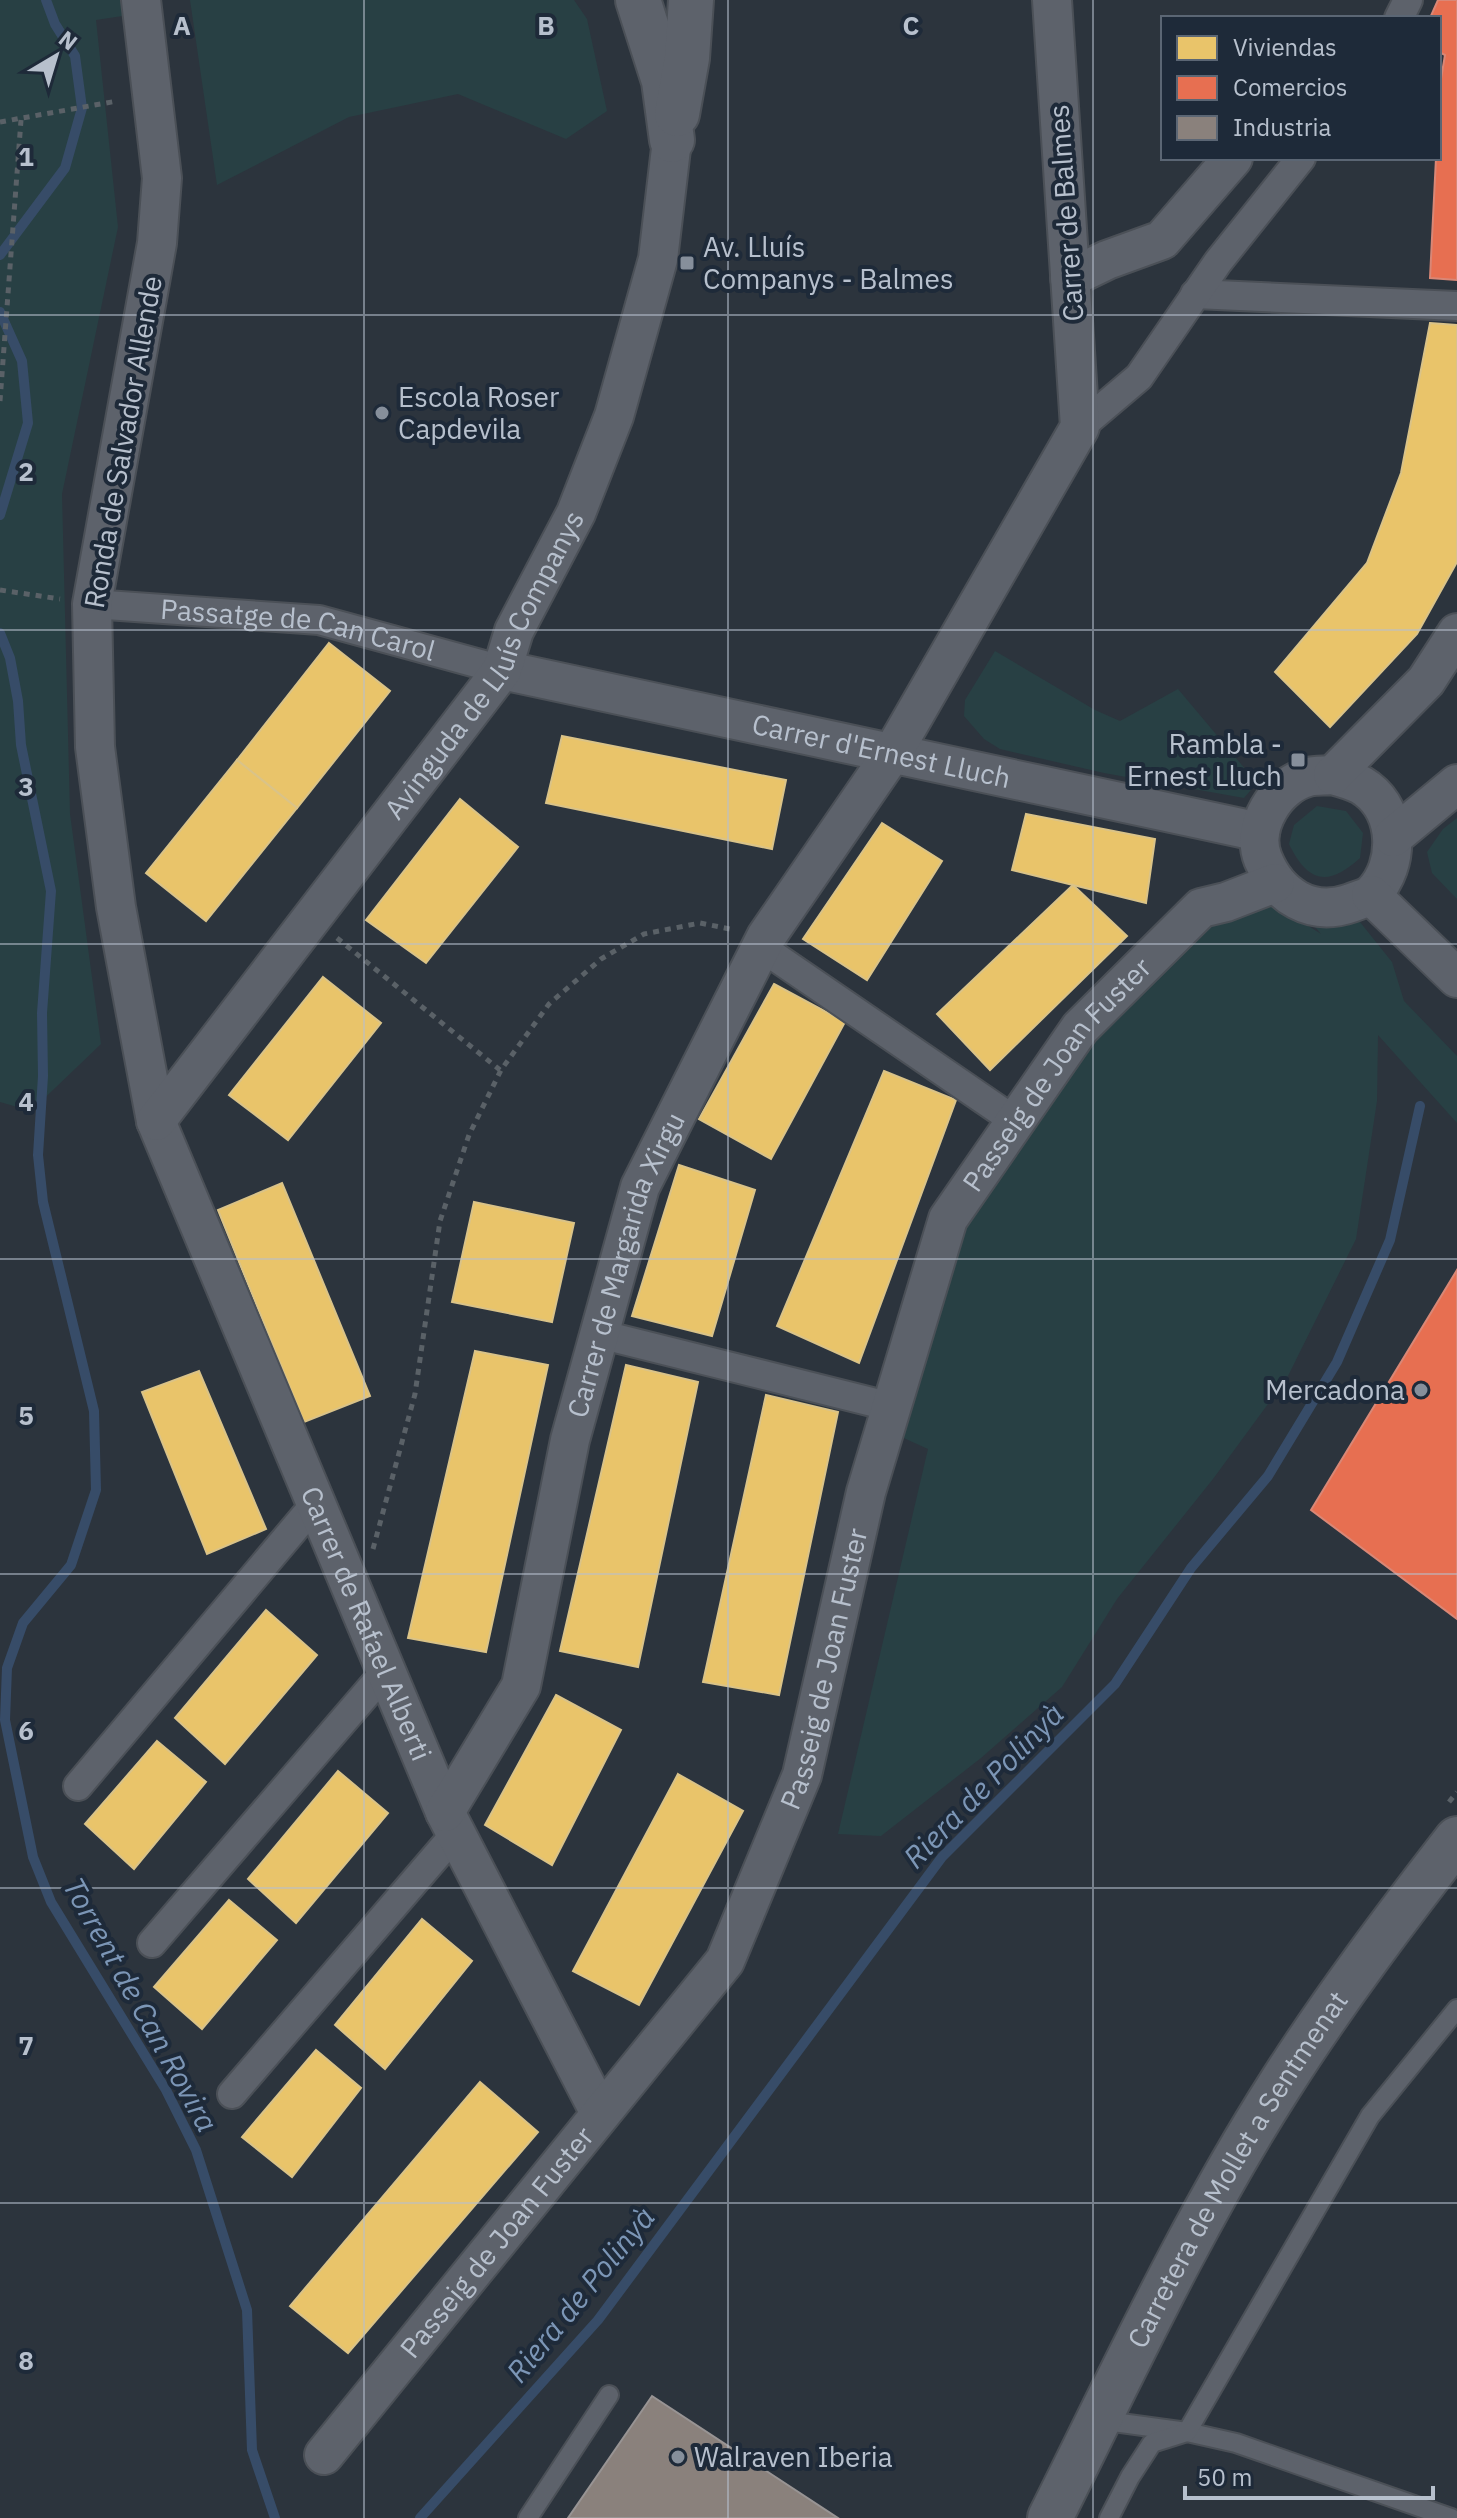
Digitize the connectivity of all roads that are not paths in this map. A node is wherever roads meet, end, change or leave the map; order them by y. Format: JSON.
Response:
{"nodes":[{"id":1,"x":141,"y":0,"type":"edge"},
{"id":2,"x":639,"y":0,"type":"edge"},
{"id":3,"x":689,"y":0,"type":"edge"},
{"id":4,"x":1052,"y":0,"type":"edge"},
{"id":5,"x":672,"y":140,"type":"junction"},
{"id":6,"x":1231,"y":160,"type":"edge"},
{"id":7,"x":1299,"y":160,"type":"edge"},
{"id":8,"x":1070,"y":278,"type":"junction"},
{"id":9,"x":1195,"y":294,"type":"junction"},
{"id":10,"x":1457,"y":306,"type":"edge"},
{"id":11,"x":1080,"y":427,"type":"junction"},
{"id":12,"x":92,"y":604,"type":"junction"},
{"id":13,"x":1457,"y":633,"type":"edge"},
{"id":14,"x":502,"y":670,"type":"junction"},
{"id":15,"x":893,"y":752,"type":"junction"},
{"id":16,"x":1333,"y":775,"type":"junction"},
{"id":17,"x":1457,"y":784,"type":"edge"},
{"id":18,"x":1260,"y":832,"type":"junction"},
{"id":19,"x":1393,"y":837,"type":"junction"},
{"id":20,"x":1275,"y":883,"type":"junction"},
{"id":21,"x":1371,"y":895,"type":"junction"},
{"id":22,"x":763,"y":942,"type":"junction"},
{"id":23,"x":1457,"y":978,"type":"edge"},
{"id":24,"x":156,"y":1121,"type":"junction"},
{"id":25,"x":1015,"y":1121,"type":"junction"},
{"id":26,"x":599,"y":1334,"type":"junction"},
{"id":27,"x":892,"y":1407,"type":"junction"},
{"id":28,"x":316,"y":1503,"type":"junction"},
{"id":29,"x":386,"y":1671,"type":"junction"},
{"id":30,"x":78,"y":1786,"type":"dead end"},
{"id":31,"x":451,"y":1822,"type":"junction"},
{"id":32,"x":1457,"y":1839,"type":"edge"},
{"id":33,"x":152,"y":1943,"type":"dead end"},
{"id":34,"x":1457,"y":2009,"type":"edge"},
{"id":35,"x":232,"y":2094,"type":"dead end"},
{"id":36,"x":600,"y":2113,"type":"junction"},
{"id":37,"x":609,"y":2395,"type":"dead end"},
{"id":38,"x":1099,"y":2420,"type":"junction"},
{"id":39,"x":1187,"y":2432,"type":"junction"},
{"id":40,"x":324,"y":2455,"type":"dead end"},
{"id":41,"x":528,"y":2518,"type":"edge"},
{"id":42,"x":1050,"y":2518,"type":"edge"},
{"id":43,"x":1109,"y":2518,"type":"edge"},
{"id":44,"x":1451,"y":2518,"type":"edge"}],
"edges":[{"from":1,"to":12,"type":"street","name":"Ronda de Salvador Allende"},
{"from":2,"to":3,"type":"street"},
{"from":2,"to":5,"type":"street"},
{"from":3,"to":5,"type":"street"},
{"from":4,"to":8,"type":"street","name":"Carrer de Balmes"},
{"from":5,"to":14,"type":"street","name":"Avinguda de Lluís Companys"},
{"from":6,"to":8,"type":"street"},
{"from":7,"to":9,"type":"street"},
{"from":8,"to":11,"type":"street","name":"Carrer de Balmes"},
{"from":9,"to":10,"type":"street"},
{"from":9,"to":11,"type":"street"},
{"from":11,"to":15,"type":"street","name":"Carrer de Margarida Xirgu"},
{"from":12,"to":14,"type":"street","name":"Passatge de Can Carol"},
{"from":12,"to":24,"type":"street","name":"Ronda de Salvador Allende"},
{"from":13,"to":16,"type":"street"},
{"from":14,"to":15,"type":"street","name":"Carrer d'Ernest Lluch"},
{"from":14,"to":24,"type":"street","name":"Avinguda de Lluís Companys"},
{"from":15,"to":18,"type":"street","name":"Carrer d'Ernest Lluch"},
{"from":15,"to":22,"type":"street","name":"Carrer de Margarida Xirgu"},
{"from":16,"to":18,"type":"street"},
{"from":16,"to":19,"type":"street"},
{"from":17,"to":19,"type":"street"},
{"from":18,"to":20,"type":"street"},
{"from":19,"to":21,"type":"street"},
{"from":20,"to":21,"type":"street"},
{"from":20,"to":25,"type":"street","name":"Passeig de Joan Fuster"},
{"from":21,"to":23,"type":"street"},
{"from":22,"to":25,"type":"street"},
{"from":22,"to":26,"type":"street","name":"Carrer de Margarida Xirgu"},
{"from":24,"to":28,"type":"street","name":"Carrer de Rafael Alberti"},
{"from":25,"to":27,"type":"street","name":"Passeig de Joan Fuster"},
{"from":26,"to":27,"type":"street"},
{"from":26,"to":31,"type":"street","name":"Carrer de Margarida Xirgu"},
{"from":27,"to":36,"type":"street","name":"Passeig de Joan Fuster"},
{"from":28,"to":29,"type":"street","name":"Carrer de Rafael Alberti"},
{"from":28,"to":30,"type":"street"},
{"from":29,"to":31,"type":"street","name":"Carrer de Rafael Alberti"},
{"from":29,"to":33,"type":"street"},
{"from":31,"to":35,"type":"street"},
{"from":31,"to":36,"type":"street","name":"Carrer de Rafael Alberti"},
{"from":32,"to":38,"type":"street","name":"Carretera de Mollet a Sentmenat"},
{"from":34,"to":39,"type":"lane"},
{"from":36,"to":40,"type":"street","name":"Passeig de Joan Fuster"},
{"from":37,"to":41,"type":"lane"},
{"from":38,"to":39,"type":"lane"},
{"from":38,"to":42,"type":"street","name":"Carretera de Mollet a Sentmenat"},
{"from":39,"to":43,"type":"lane"},
{"from":39,"to":44,"type":"lane"}]}
